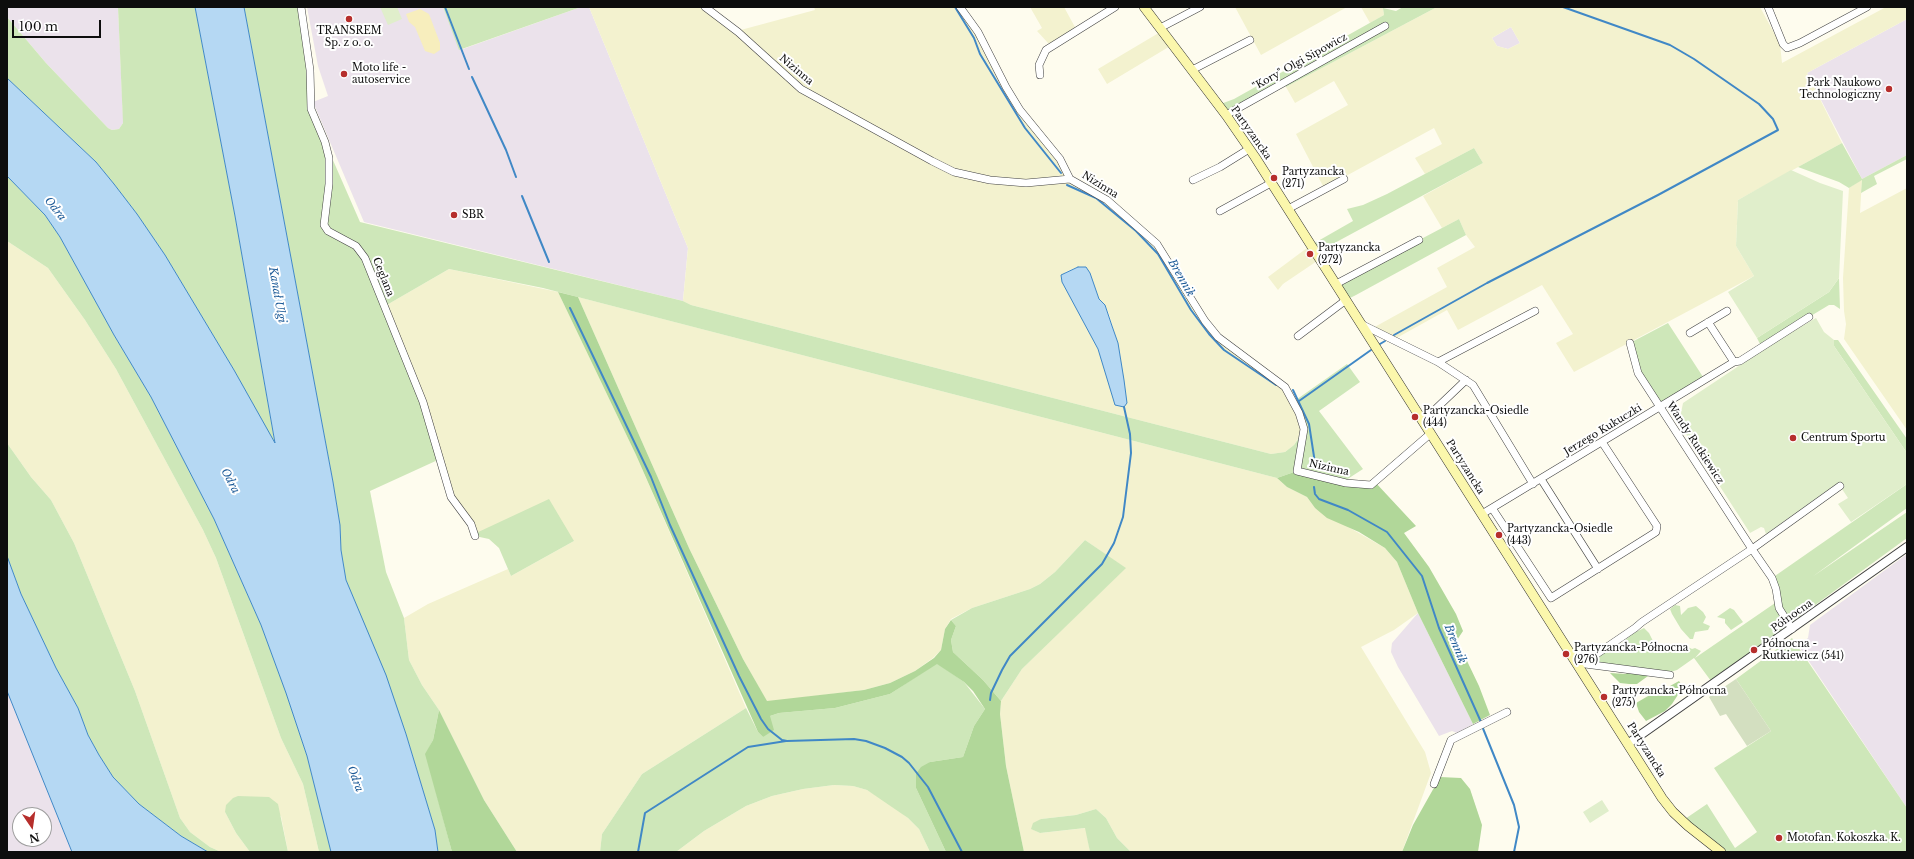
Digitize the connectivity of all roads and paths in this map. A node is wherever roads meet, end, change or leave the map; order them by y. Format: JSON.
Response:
{"nodes":[{"id":1,"x":301,"y":7,"type":"edge"},
{"id":2,"x":705,"y":7,"type":"edge"},
{"id":3,"x":960,"y":7,"type":"edge"},
{"id":4,"x":1115,"y":7,"type":"edge"},
{"id":5,"x":1144,"y":7,"type":"edge"},
{"id":6,"x":1200,"y":7,"type":"edge"},
{"id":7,"x":1768,"y":7,"type":"edge"},
{"id":8,"x":1867,"y":7,"type":"edge"},
{"id":9,"x":1385,"y":26,"type":"dead end"},
{"id":10,"x":1160,"y":28,"type":"junction"},
{"id":11,"x":1250,"y":40,"type":"dead end"},
{"id":12,"x":1192,"y":70,"type":"junction"},
{"id":13,"x":1040,"y":75,"type":"dead end"},
{"id":14,"x":1226,"y":115,"type":"junction"},
{"id":15,"x":1250,"y":149,"type":"junction"},
{"id":16,"x":1344,"y":178,"type":"dead end"},
{"id":17,"x":1070,"y":179,"type":"junction"},
{"id":18,"x":1193,"y":180,"type":"dead end"},
{"id":19,"x":1271,"y":183,"type":"junction"},
{"id":20,"x":1288,"y":209,"type":"junction"},
{"id":21,"x":1220,"y":211,"type":"dead end"},
{"id":22,"x":1420,"y":240,"type":"dead end"},
{"id":23,"x":1336,"y":284,"type":"junction"},
{"id":24,"x":1346,"y":300,"type":"junction"},
{"id":25,"x":1727,"y":310,"type":"dead end"},
{"id":26,"x":1534,"y":311,"type":"dead end"},
{"id":27,"x":1809,"y":317,"type":"dead end"},
{"id":28,"x":1708,"y":322,"type":"junction"},
{"id":29,"x":1361,"y":324,"type":"junction"},
{"id":30,"x":1690,"y":333,"type":"dead end"},
{"id":31,"x":1298,"y":336,"type":"dead end"},
{"id":32,"x":1630,"y":343,"type":"dead end"},
{"id":33,"x":1438,"y":362,"type":"junction"},
{"id":34,"x":1734,"y":362,"type":"junction"},
{"id":35,"x":1466,"y":380,"type":"junction"},
{"id":36,"x":1661,"y":407,"type":"junction"},
{"id":37,"x":1423,"y":422,"type":"junction"},
{"id":38,"x":1430,"y":434,"type":"junction"},
{"id":39,"x":1602,"y":442,"type":"junction"},
{"id":40,"x":1541,"y":479,"type":"junction"},
{"id":41,"x":1533,"y":484,"type":"junction"},
{"id":42,"x":1840,"y":486,"type":"dead end"},
{"id":43,"x":1492,"y":508,"type":"junction"},
{"id":44,"x":1482,"y":514,"type":"junction"},
{"id":45,"x":475,"y":536,"type":"dead end"},
{"id":46,"x":1907,"y":547,"type":"edge"},
{"id":47,"x":1752,"y":549,"type":"junction"},
{"id":48,"x":1598,"y":569,"type":"junction"},
{"id":49,"x":1792,"y":629,"type":"junction"},
{"id":50,"x":1582,"y":665,"type":"junction"},
{"id":51,"x":1670,"y":675,"type":"dead end"},
{"id":52,"x":1507,"y":712,"type":"dead end"},
{"id":53,"x":1629,"y":743,"type":"junction"},
{"id":54,"x":1434,"y":784,"type":"dead end"},
{"id":55,"x":1721,"y":852,"type":"edge"}],
"edges":[{"from":1,"to":45,"type":"street","name":"Ceglana"},
{"from":2,"to":17,"type":"street","name":"Nizinna"},
{"from":3,"to":17,"type":"street"},
{"from":4,"to":13,"type":"street"},
{"from":5,"to":10,"type":"main road","name":"Partyzancka"},
{"from":6,"to":10,"type":"street"},
{"from":7,"to":8,"type":"street"},
{"from":9,"to":14,"type":"street","name":"\"Kory\" Olgi Sipowicz"},
{"from":10,"to":12,"type":"main road","name":"Partyzancka"},
{"from":11,"to":12,"type":"street"},
{"from":12,"to":14,"type":"main road","name":"Partyzancka"},
{"from":14,"to":15,"type":"main road","name":"Partyzancka"},
{"from":15,"to":18,"type":"street"},
{"from":15,"to":19,"type":"main road","name":"Partyzancka"},
{"from":16,"to":20,"type":"street"},
{"from":17,"to":38,"type":"street","name":"Nizinna"},
{"from":19,"to":20,"type":"main road","name":"Partyzancka"},
{"from":19,"to":21,"type":"street"},
{"from":20,"to":23,"type":"main road","name":"Partyzancka"},
{"from":22,"to":23,"type":"street"},
{"from":23,"to":24,"type":"main road","name":"Partyzancka"},
{"from":24,"to":29,"type":"main road","name":"Partyzancka"},
{"from":24,"to":31,"type":"street"},
{"from":25,"to":28,"type":"street"},
{"from":26,"to":33,"type":"street"},
{"from":27,"to":34,"type":"street","name":"Jerzego Kukuczki"},
{"from":28,"to":30,"type":"street"},
{"from":28,"to":34,"type":"street"},
{"from":29,"to":33,"type":"street"},
{"from":29,"to":37,"type":"main road","name":"Partyzancka"},
{"from":32,"to":36,"type":"street","name":"Wandy Rutkiewicz"},
{"from":33,"to":35,"type":"street"},
{"from":34,"to":36,"type":"street","name":"Jerzego Kukuczki"},
{"from":35,"to":37,"type":"street"},
{"from":35,"to":41,"type":"street"},
{"from":36,"to":39,"type":"street","name":"Jerzego Kukuczki"},
{"from":36,"to":47,"type":"street","name":"Wandy Rutkiewicz"},
{"from":37,"to":38,"type":"main road","name":"Partyzancka"},
{"from":38,"to":44,"type":"main road","name":"Partyzancka"},
{"from":39,"to":40,"type":"street","name":"Jerzego Kukuczki"},
{"from":39,"to":48,"type":"street"},
{"from":40,"to":41,"type":"street","name":"Jerzego Kukuczki"},
{"from":40,"to":48,"type":"street"},
{"from":41,"to":43,"type":"street","name":"Jerzego Kukuczki"},
{"from":42,"to":47,"type":"street"},
{"from":43,"to":44,"type":"street","name":"Jerzego Kukuczki"},
{"from":43,"to":48,"type":"street"},
{"from":44,"to":50,"type":"main road","name":"Partyzancka"},
{"from":46,"to":49,"type":"street","name":"Północna"},
{"from":47,"to":49,"type":"street","name":"Wandy Rutkiewicz"},
{"from":47,"to":50,"type":"street"},
{"from":49,"to":53,"type":"street","name":"Północna"},
{"from":50,"to":51,"type":"street"},
{"from":50,"to":53,"type":"main road","name":"Partyzancka"},
{"from":52,"to":54,"type":"street"},
{"from":53,"to":55,"type":"main road","name":"Partyzancka"}]}
